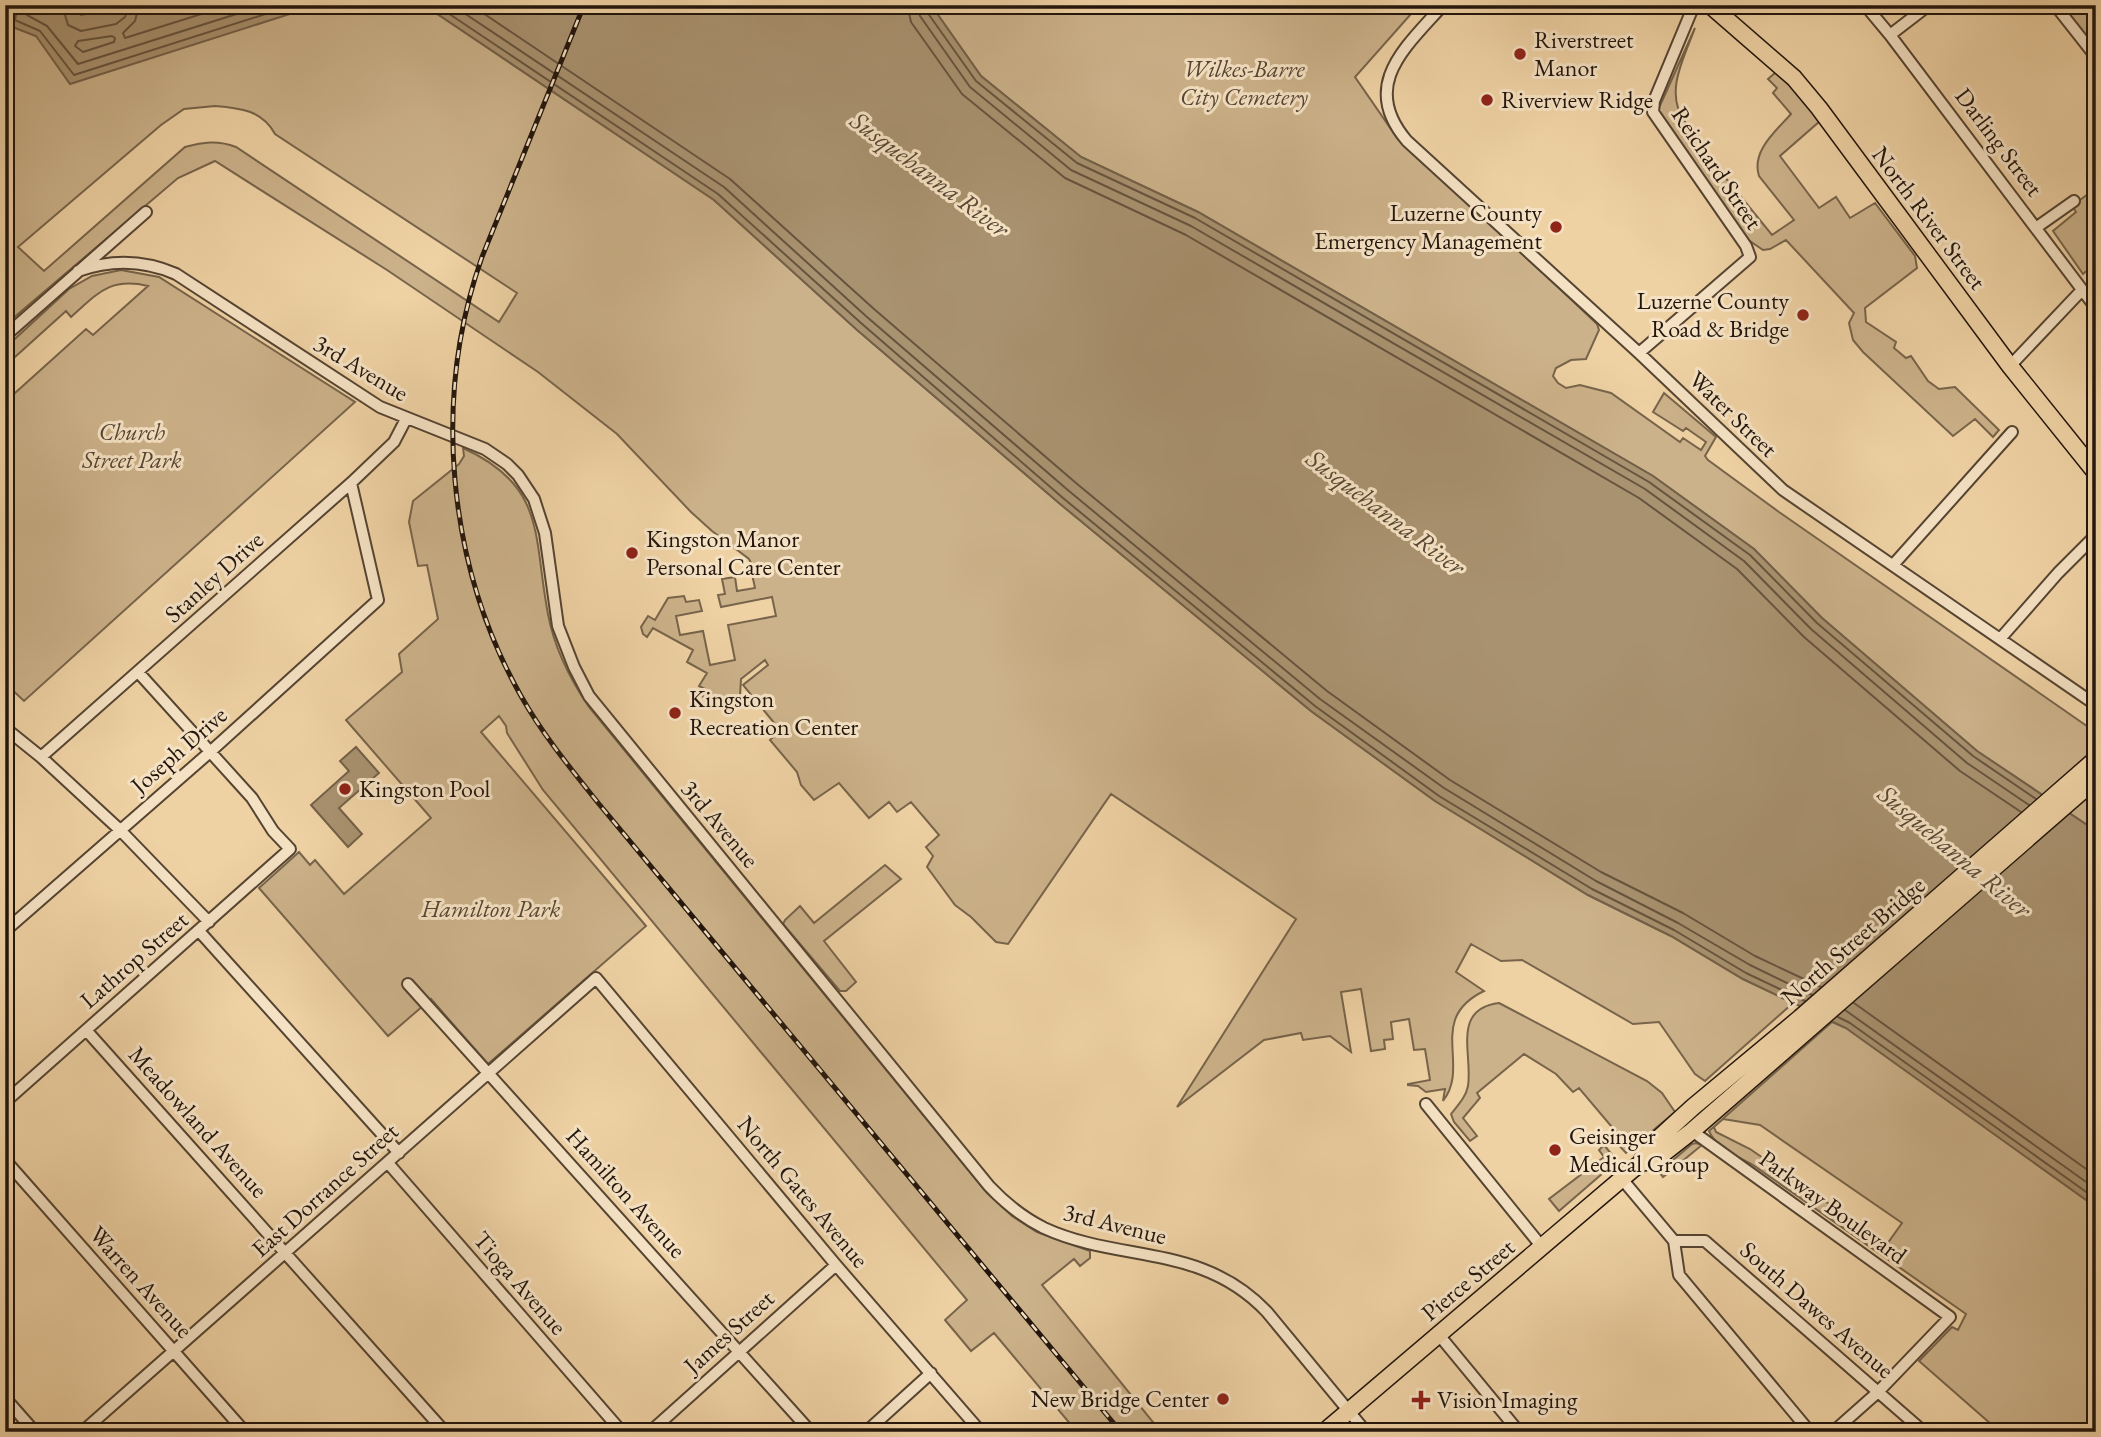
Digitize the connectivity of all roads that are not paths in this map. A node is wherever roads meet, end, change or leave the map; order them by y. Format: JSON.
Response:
{"nodes":[{"id":1,"x":1443,"y":5,"type":"edge"},
{"id":2,"x":1694,"y":5,"type":"edge"},
{"id":3,"x":1710,"y":5,"type":"edge"},
{"id":4,"x":1865,"y":5,"type":"edge"},
{"id":5,"x":1929,"y":5,"type":"edge"},
{"id":6,"x":2055,"y":5,"type":"edge"},
{"id":7,"x":1890,"y":35,"type":"junction"},
{"id":8,"x":2096,"y":57,"type":"edge"},
{"id":9,"x":2074,"y":201,"type":"dead end"},
{"id":10,"x":146,"y":212,"type":"dead end"},
{"id":11,"x":2037,"y":227,"type":"junction"},
{"id":12,"x":78,"y":271,"type":"junction"},
{"id":13,"x":2082,"y":290,"type":"junction"},
{"id":14,"x":2096,"y":307,"type":"edge"},
{"id":15,"x":5,"y":336,"type":"edge"},
{"id":16,"x":1639,"y":353,"type":"junction"},
{"id":17,"x":2010,"y":366,"type":"junction"},
{"id":18,"x":406,"y":419,"type":"junction"},
{"id":19,"x":2012,"y":432,"type":"dead end"},
{"id":20,"x":2096,"y":473,"type":"edge"},
{"id":21,"x":351,"y":482,"type":"junction"},
{"id":22,"x":2096,"y":535,"type":"edge"},
{"id":23,"x":1893,"y":565,"type":"junction"},
{"id":24,"x":2000,"y":639,"type":"junction"},
{"id":25,"x":138,"y":672,"type":"junction"},
{"id":26,"x":2096,"y":705,"type":"edge"},
{"id":27,"x":5,"y":728,"type":"edge"},
{"id":28,"x":210,"y":752,"type":"junction"},
{"id":29,"x":41,"y":757,"type":"junction"},
{"id":30,"x":2096,"y":759,"type":"edge"},
{"id":31,"x":2096,"y":779,"type":"edge"},
{"id":32,"x":2078,"y":785,"type":"junction"},
{"id":33,"x":120,"y":830,"type":"junction"},
{"id":34,"x":209,"y":922,"type":"junction"},
{"id":35,"x":5,"y":931,"type":"edge"},
{"id":36,"x":199,"y":931,"type":"junction"},
{"id":37,"x":596,"y":978,"type":"joint"},
{"id":38,"x":408,"y":984,"type":"dead end"},
{"id":39,"x":86,"y":1030,"type":"junction"},
{"id":40,"x":489,"y":1071,"type":"junction"},
{"id":41,"x":5,"y":1102,"type":"edge"},
{"id":42,"x":1426,"y":1104,"type":"dead end"},
{"id":43,"x":1699,"y":1113,"type":"junction"},
{"id":44,"x":1692,"y":1130,"type":"junction"},
{"id":45,"x":399,"y":1153,"type":"junction"},
{"id":46,"x":5,"y":1160,"type":"edge"},
{"id":47,"x":388,"y":1163,"type":"junction"},
{"id":48,"x":1641,"y":1163,"type":"junction"},
{"id":49,"x":1622,"y":1179,"type":"junction"},
{"id":50,"x":1674,"y":1241,"type":"junction"},
{"id":51,"x":1542,"y":1247,"type":"junction"},
{"id":52,"x":287,"y":1253,"type":"junction"},
{"id":53,"x":836,"y":1265,"type":"junction"},
{"id":54,"x":1439,"y":1335,"type":"junction"},
{"id":55,"x":174,"y":1351,"type":"junction"},
{"id":56,"x":739,"y":1351,"type":"junction"},
{"id":57,"x":931,"y":1373,"type":"junction"},
{"id":58,"x":1878,"y":1392,"type":"junction"},
{"id":59,"x":5,"y":1398,"type":"edge"},
{"id":60,"x":1349,"y":1411,"type":"junction"},
{"id":61,"x":35,"y":1432,"type":"edge"},
{"id":62,"x":82,"y":1432,"type":"edge"},
{"id":63,"x":246,"y":1432,"type":"edge"},
{"id":64,"x":445,"y":1432,"type":"edge"},
{"id":65,"x":622,"y":1432,"type":"edge"},
{"id":66,"x":650,"y":1432,"type":"edge"},
{"id":67,"x":811,"y":1432,"type":"edge"},
{"id":68,"x":866,"y":1432,"type":"edge"},
{"id":69,"x":981,"y":1432,"type":"edge"},
{"id":70,"x":1324,"y":1432,"type":"edge"},
{"id":71,"x":1366,"y":1432,"type":"edge"},
{"id":72,"x":1520,"y":1432,"type":"edge"},
{"id":73,"x":1810,"y":1432,"type":"edge"},
{"id":74,"x":1833,"y":1432,"type":"edge"},
{"id":75,"x":1924,"y":1432,"type":"edge"}],
"edges":[{"from":1,"to":16,"type":"street","name":"Water Street"},
{"from":2,"to":16,"type":"street","name":"Reichard Street"},
{"from":3,"to":17,"type":"main road","name":"North River Street"},
{"from":4,"to":7,"type":"street","name":"Darling Street"},
{"from":5,"to":7,"type":"street"},
{"from":6,"to":8,"type":"street"},
{"from":7,"to":11,"type":"street","name":"Darling Street"},
{"from":9,"to":11,"type":"street"},
{"from":10,"to":12,"type":"street"},
{"from":11,"to":13,"type":"street","name":"Darling Street"},
{"from":12,"to":15,"type":"street"},
{"from":12,"to":18,"type":"street","name":"3rd Avenue"},
{"from":13,"to":14,"type":"street","name":"Darling Street"},
{"from":13,"to":17,"type":"street"},
{"from":16,"to":23,"type":"street","name":"Water Street"},
{"from":17,"to":20,"type":"main road","name":"North River Street"},
{"from":18,"to":21,"type":"street","name":"Stanley Drive"},
{"from":18,"to":60,"type":"street","name":"3rd Avenue"},
{"from":19,"to":23,"type":"street"},
{"from":21,"to":25,"type":"street","name":"Stanley Drive"},
{"from":21,"to":28,"type":"street","name":"Joseph Drive"},
{"from":22,"to":24,"type":"street"},
{"from":23,"to":24,"type":"street","name":"Water Street"},
{"from":24,"to":26,"type":"street","name":"Water Street"},
{"from":25,"to":28,"type":"street"},
{"from":25,"to":29,"type":"street","name":"Stanley Drive"},
{"from":27,"to":29,"type":"street"},
{"from":28,"to":33,"type":"street","name":"Joseph Drive"},
{"from":28,"to":34,"type":"street","name":"Lathrop Street"},
{"from":29,"to":33,"type":"street"},
{"from":30,"to":32,"type":"main road"},
{"from":31,"to":32,"type":"main road"},
{"from":32,"to":43,"type":"main road","name":"North Street Bridge"},
{"from":33,"to":34,"type":"street"},
{"from":33,"to":35,"type":"street","name":"Joseph Drive"},
{"from":34,"to":36,"type":"street","name":"Lathrop Street"},
{"from":36,"to":39,"type":"street","name":"Lathrop Street"},
{"from":36,"to":45,"type":"street"},
{"from":37,"to":40,"type":"street","name":"East Dorrance Street"},
{"from":37,"to":53,"type":"street","name":"North Gates Avenue"},
{"from":38,"to":40,"type":"street","name":"Hamilton Avenue"},
{"from":39,"to":41,"type":"street","name":"Lathrop Street"},
{"from":39,"to":52,"type":"street","name":"Meadowland Avenue"},
{"from":40,"to":45,"type":"street","name":"East Dorrance Street"},
{"from":40,"to":56,"type":"street","name":"Hamilton Avenue"},
{"from":42,"to":51,"type":"street"},
{"from":43,"to":44,"type":"main road","name":"Pierce Street"},
{"from":43,"to":48,"type":"main road","name":"Pierce Street"},
{"from":44,"to":48,"type":"main road","name":"Pierce Street"},
{"from":44,"to":58,"type":"street","name":"Parkway Boulevard"},
{"from":45,"to":47,"type":"street","name":"East Dorrance Street"},
{"from":46,"to":55,"type":"street","name":"Warren Avenue"},
{"from":47,"to":52,"type":"street","name":"East Dorrance Street"},
{"from":47,"to":65,"type":"street","name":"Tioga Avenue"},
{"from":48,"to":49,"type":"main road","name":"Pierce Street"},
{"from":49,"to":50,"type":"street"},
{"from":49,"to":51,"type":"main road","name":"Pierce Street"},
{"from":50,"to":58,"type":"street","name":"South Dawes Avenue"},
{"from":50,"to":73,"type":"street"},
{"from":51,"to":54,"type":"main road","name":"Pierce Street"},
{"from":52,"to":55,"type":"street","name":"East Dorrance Street"},
{"from":52,"to":64,"type":"street","name":"Meadowland Avenue"},
{"from":53,"to":56,"type":"street","name":"James Street"},
{"from":53,"to":57,"type":"street","name":"North Gates Avenue"},
{"from":54,"to":60,"type":"main road","name":"Pierce Street"},
{"from":54,"to":72,"type":"street"},
{"from":55,"to":62,"type":"street","name":"East Dorrance Street"},
{"from":55,"to":63,"type":"street","name":"Warren Avenue"},
{"from":56,"to":66,"type":"street","name":"James Street"},
{"from":56,"to":67,"type":"street","name":"Hamilton Avenue"},
{"from":57,"to":68,"type":"street"},
{"from":57,"to":69,"type":"street","name":"North Gates Avenue"},
{"from":58,"to":74,"type":"street"},
{"from":58,"to":75,"type":"street","name":"South Dawes Avenue"},
{"from":59,"to":61,"type":"street"},
{"from":60,"to":70,"type":"main road","name":"Pierce Street"},
{"from":60,"to":71,"type":"street","name":"3rd Avenue"}]}
